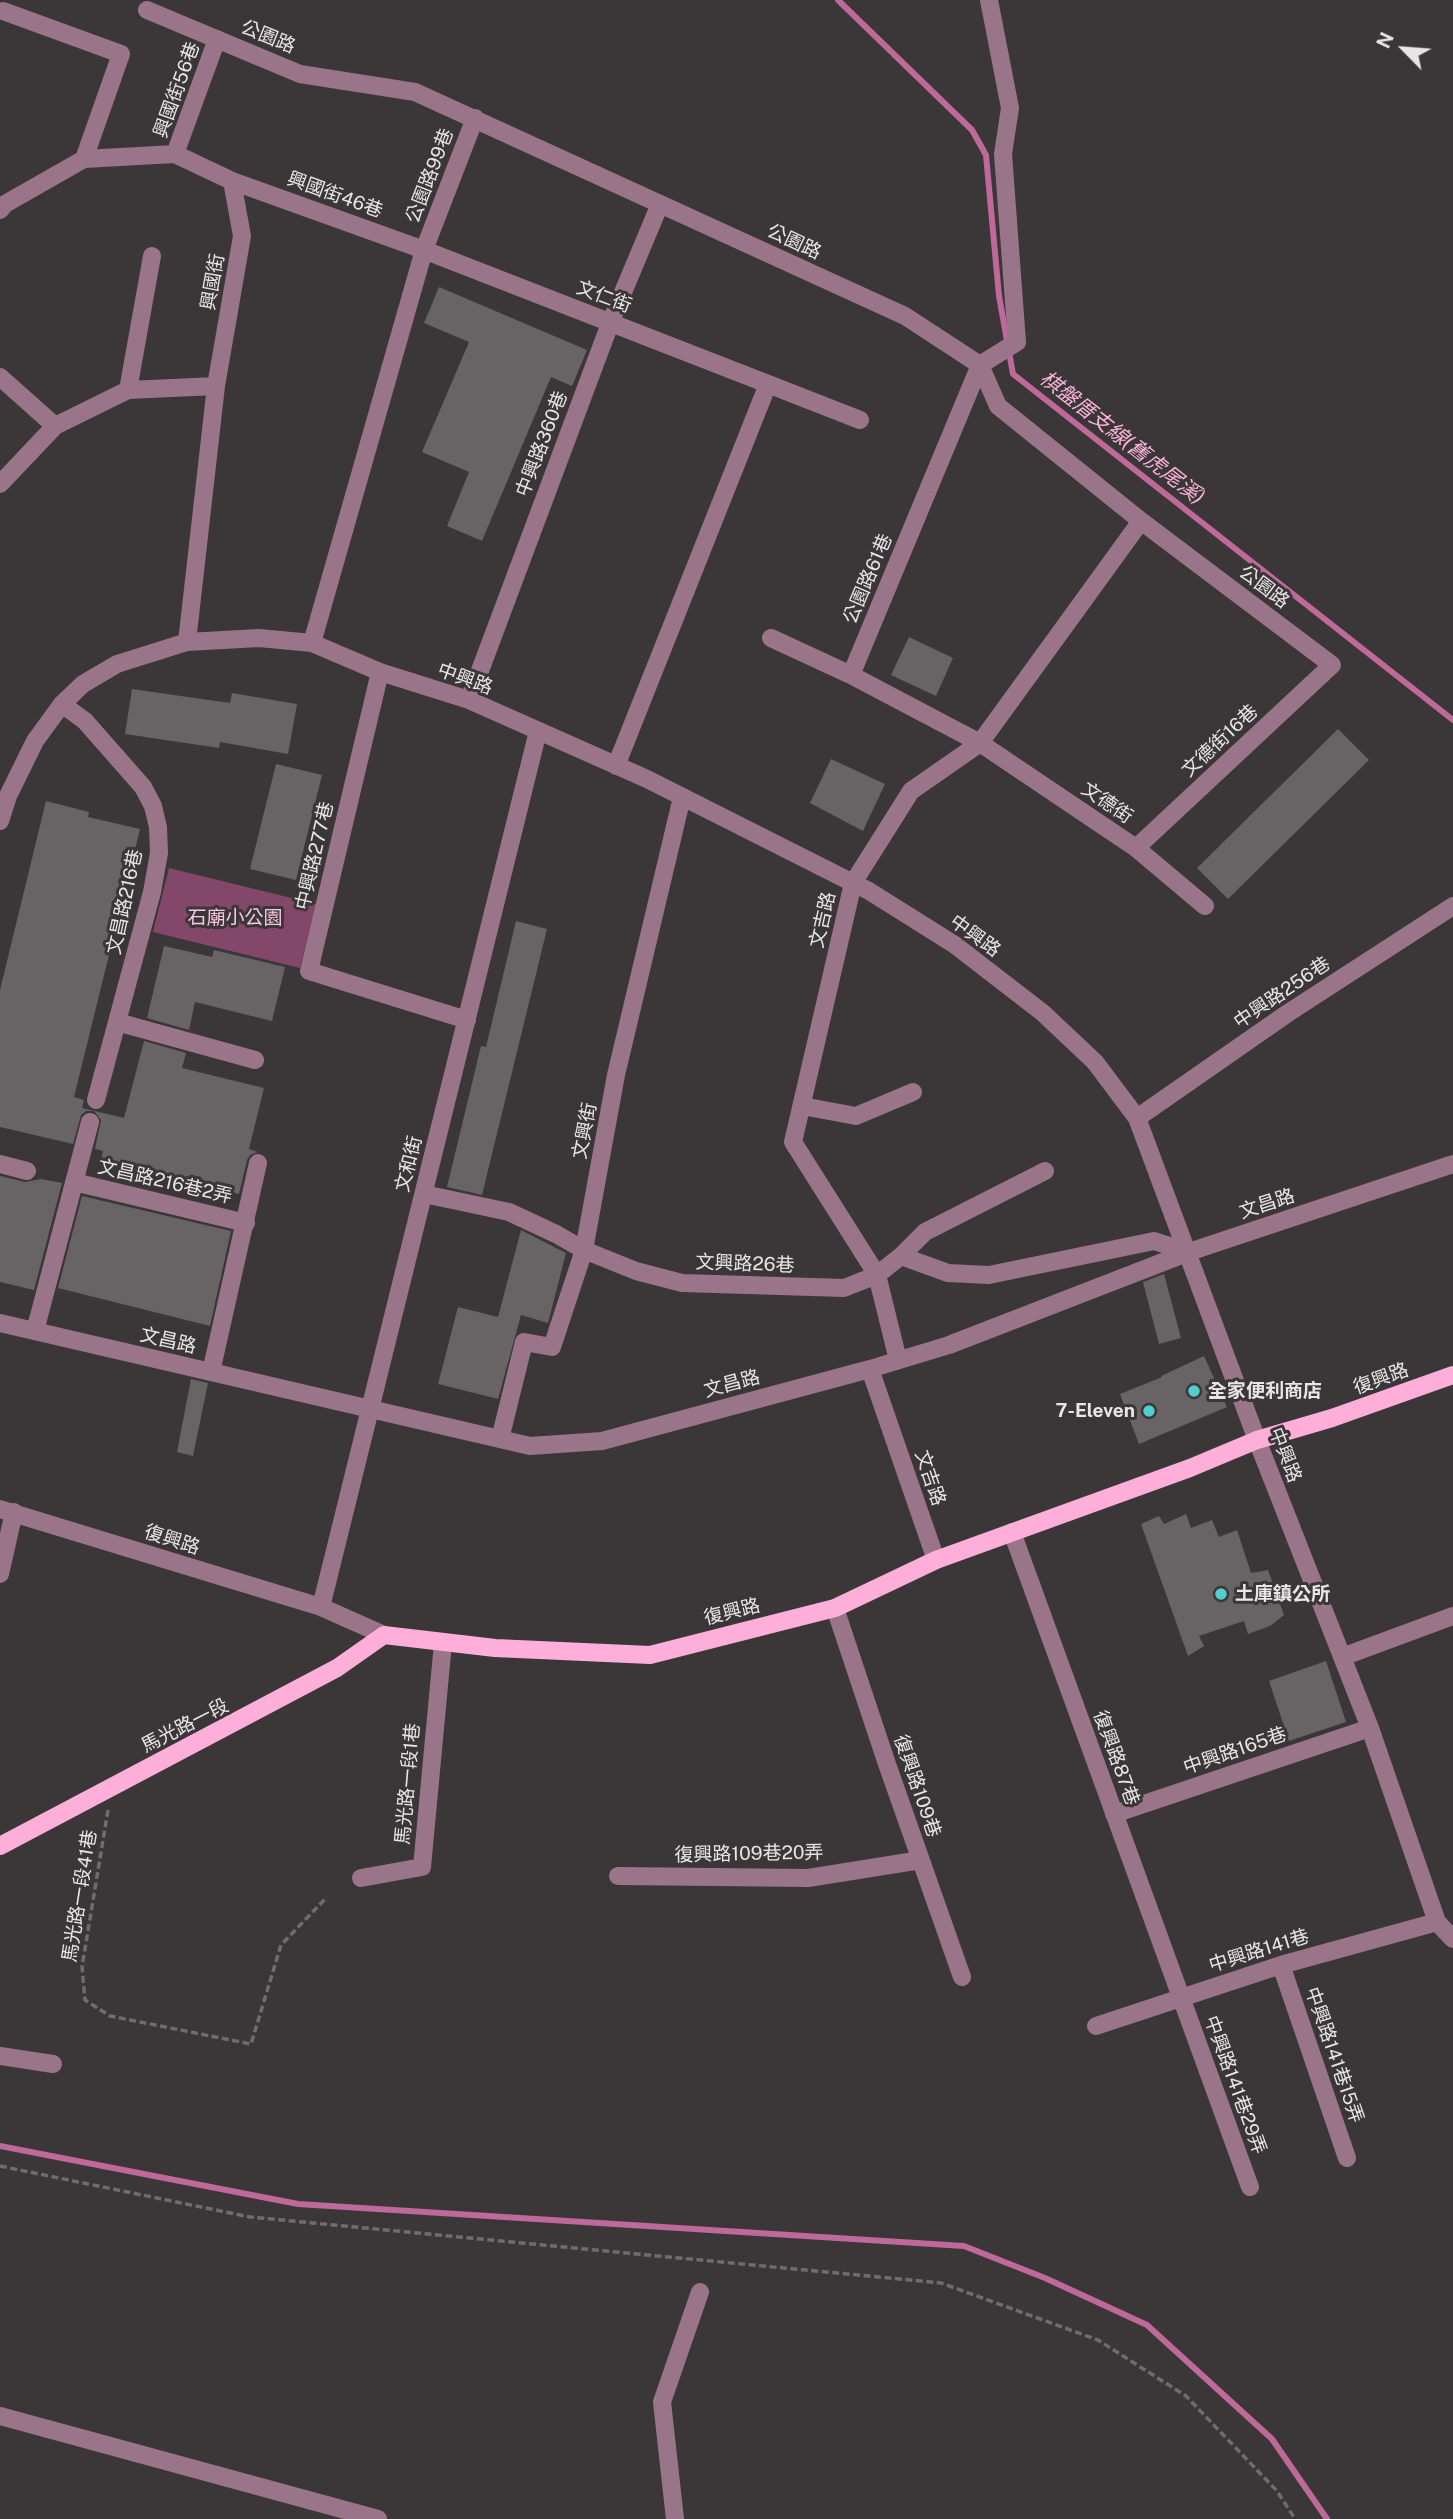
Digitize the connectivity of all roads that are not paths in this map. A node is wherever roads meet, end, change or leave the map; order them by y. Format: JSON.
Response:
{"nodes":[{"id":1,"x":989,"y":0,"type":"edge"},
{"id":2,"x":147,"y":10,"type":"dead end"},
{"id":3,"x":3,"y":12,"type":"dead end"},
{"id":4,"x":217,"y":39,"type":"junction"},
{"id":5,"x":475,"y":118,"type":"junction"},
{"id":6,"x":176,"y":154,"type":"junction"},
{"id":7,"x":84,"y":159,"type":"junction"},
{"id":8,"x":232,"y":181,"type":"junction"},
{"id":9,"x":660,"y":204,"type":"junction"},
{"id":10,"x":2,"y":205,"type":"edge"},
{"id":11,"x":424,"y":250,"type":"junction"},
{"id":12,"x":152,"y":256,"type":"dead end"},
{"id":13,"x":611,"y":321,"type":"junction"},
{"id":14,"x":980,"y":365,"type":"junction"},
{"id":15,"x":0,"y":377,"type":"edge"},
{"id":16,"x":768,"y":384,"type":"junction"},
{"id":17,"x":216,"y":386,"type":"junction"},
{"id":18,"x":128,"y":390,"type":"junction"},
{"id":19,"x":860,"y":420,"type":"dead end"},
{"id":20,"x":55,"y":426,"type":"junction"},
{"id":21,"x":0,"y":484,"type":"edge"},
{"id":22,"x":1141,"y":521,"type":"junction"},
{"id":23,"x":771,"y":638,"type":"dead end"},
{"id":24,"x":187,"y":642,"type":"junction"},
{"id":25,"x":312,"y":643,"type":"junction"},
{"id":26,"x":1332,"y":665,"type":"joint"},
{"id":27,"x":380,"y":672,"type":"junction"},
{"id":28,"x":851,"y":675,"type":"junction"},
{"id":29,"x":469,"y":700,"type":"junction"},
{"id":30,"x":62,"y":704,"type":"junction"},
{"id":31,"x":538,"y":731,"type":"junction"},
{"id":32,"x":980,"y":743,"type":"junction"},
{"id":33,"x":616,"y":766,"type":"junction"},
{"id":34,"x":682,"y":797,"type":"junction"},
{"id":35,"x":0,"y":821,"type":"edge"},
{"id":36,"x":1136,"y":848,"type":"junction"},
{"id":37,"x":853,"y":883,"type":"junction"},
{"id":38,"x":1205,"y":906,"type":"dead end"},
{"id":39,"x":1453,"y":906,"type":"edge"},
{"id":40,"x":467,"y":1020,"type":"junction"},
{"id":41,"x":117,"y":1021,"type":"junction"},
{"id":42,"x":255,"y":1059,"type":"dead end"},
{"id":43,"x":913,"y":1092,"type":"dead end"},
{"id":44,"x":96,"y":1100,"type":"dead end"},
{"id":45,"x":802,"y":1106,"type":"junction"},
{"id":46,"x":1138,"y":1118,"type":"junction"},
{"id":47,"x":90,"y":1122,"type":"dead end"},
{"id":48,"x":258,"y":1163,"type":"dead end"},
{"id":49,"x":0,"y":1164,"type":"edge"},
{"id":50,"x":1453,"y":1164,"type":"edge"},
{"id":51,"x":27,"y":1171,"type":"dead end"},
{"id":52,"x":1045,"y":1171,"type":"dead end"},
{"id":53,"x":74,"y":1182,"type":"junction"},
{"id":54,"x":424,"y":1194,"type":"junction"},
{"id":55,"x":246,"y":1223,"type":"junction"},
{"id":56,"x":584,"y":1250,"type":"junction"},
{"id":57,"x":1189,"y":1252,"type":"junction"},
{"id":58,"x":901,"y":1256,"type":"junction"},
{"id":59,"x":877,"y":1275,"type":"junction"},
{"id":60,"x":0,"y":1323,"type":"edge"},
{"id":61,"x":35,"y":1332,"type":"junction"},
{"id":62,"x":898,"y":1360,"type":"junction"},
{"id":63,"x":870,"y":1369,"type":"junction"},
{"id":64,"x":211,"y":1372,"type":"junction"},
{"id":65,"x":1453,"y":1375,"type":"edge"},
{"id":66,"x":370,"y":1409,"type":"junction"},
{"id":67,"x":500,"y":1439,"type":"junction"},
{"id":68,"x":1257,"y":1440,"type":"junction"},
{"id":69,"x":7,"y":1511,"type":"edge"},
{"id":70,"x":1012,"y":1532,"type":"junction"},
{"id":71,"x":936,"y":1560,"type":"junction"},
{"id":72,"x":0,"y":1574,"type":"edge"},
{"id":73,"x":321,"y":1607,"type":"junction"},
{"id":74,"x":835,"y":1608,"type":"junction"},
{"id":75,"x":1453,"y":1616,"type":"edge"},
{"id":76,"x":384,"y":1635,"type":"junction"},
{"id":77,"x":443,"y":1643,"type":"junction"},
{"id":78,"x":1342,"y":1657,"type":"junction"},
{"id":79,"x":1370,"y":1728,"type":"junction"},
{"id":80,"x":1114,"y":1814,"type":"junction"},
{"id":81,"x":0,"y":1846,"type":"edge"},
{"id":82,"x":921,"y":1860,"type":"junction"},
{"id":83,"x":618,"y":1876,"type":"dead end"},
{"id":84,"x":361,"y":1878,"type":"dead end"},
{"id":85,"x":1437,"y":1922,"type":"junction"},
{"id":86,"x":1453,"y":1940,"type":"edge"},
{"id":87,"x":1281,"y":1965,"type":"junction"},
{"id":88,"x":962,"y":1977,"type":"dead end"},
{"id":89,"x":1181,"y":1998,"type":"junction"},
{"id":90,"x":1096,"y":2026,"type":"dead end"},
{"id":91,"x":0,"y":2056,"type":"edge"},
{"id":92,"x":52,"y":2064,"type":"dead end"},
{"id":93,"x":1347,"y":2158,"type":"dead end"},
{"id":94,"x":1250,"y":2187,"type":"dead end"},
{"id":95,"x":700,"y":2292,"type":"dead end"},
{"id":96,"x":0,"y":2416,"type":"edge"},
{"id":97,"x":378,"y":2519,"type":"edge"},
{"id":98,"x":675,"y":2519,"type":"edge"}],
"edges":[{"from":1,"to":14,"type":"street"},
{"from":2,"to":4,"type":"street","name":"公園路"},
{"from":3,"to":7,"type":"street"},
{"from":4,"to":5,"type":"street","name":"公園路"},
{"from":4,"to":6,"type":"street","name":"興國街56巷"},
{"from":5,"to":9,"type":"street","name":"公園路"},
{"from":5,"to":11,"type":"street","name":"公園路99巷"},
{"from":6,"to":7,"type":"street"},
{"from":6,"to":8,"type":"street"},
{"from":7,"to":10,"type":"street"},
{"from":8,"to":11,"type":"street","name":"興國街46巷"},
{"from":8,"to":17,"type":"street","name":"興國街"},
{"from":9,"to":13,"type":"street","name":"中興路360巷"},
{"from":9,"to":14,"type":"street","name":"公園路"},
{"from":11,"to":13,"type":"street","name":"文仁街"},
{"from":11,"to":25,"type":"street"},
{"from":12,"to":18,"type":"street"},
{"from":13,"to":16,"type":"street","name":"文仁街"},
{"from":13,"to":29,"type":"street","name":"中興路360巷"},
{"from":14,"to":22,"type":"street","name":"公園路"},
{"from":14,"to":28,"type":"street","name":"公園路61巷"},
{"from":15,"to":20,"type":"street"},
{"from":16,"to":19,"type":"street","name":"文仁街"},
{"from":16,"to":33,"type":"street"},
{"from":17,"to":18,"type":"street"},
{"from":17,"to":24,"type":"street","name":"興國街"},
{"from":18,"to":20,"type":"street"},
{"from":20,"to":21,"type":"street"},
{"from":22,"to":26,"type":"street","name":"公園路"},
{"from":22,"to":32,"type":"street","name":"文吉路"},
{"from":23,"to":28,"type":"street"},
{"from":24,"to":25,"type":"street","name":"中興路"},
{"from":24,"to":30,"type":"street","name":"中興路"},
{"from":25,"to":27,"type":"street","name":"中興路"},
{"from":26,"to":36,"type":"street","name":"文德街16巷"},
{"from":27,"to":29,"type":"street","name":"中興路"},
{"from":27,"to":40,"type":"street","name":"中興路277巷"},
{"from":28,"to":32,"type":"street"},
{"from":29,"to":31,"type":"street","name":"中興路"},
{"from":30,"to":35,"type":"street","name":"中興路"},
{"from":30,"to":41,"type":"street","name":"文昌路216巷"},
{"from":31,"to":33,"type":"street","name":"中興路"},
{"from":31,"to":40,"type":"street","name":"文和街"},
{"from":32,"to":36,"type":"street","name":"文德街"},
{"from":32,"to":37,"type":"street","name":"文吉路"},
{"from":33,"to":34,"type":"street","name":"中興路"},
{"from":34,"to":37,"type":"street","name":"中興路"},
{"from":34,"to":56,"type":"street","name":"文興街"},
{"from":36,"to":38,"type":"street","name":"文德街"},
{"from":37,"to":45,"type":"street","name":"文吉路"},
{"from":37,"to":46,"type":"street","name":"中興路"},
{"from":39,"to":46,"type":"street","name":"中興路256巷"},
{"from":40,"to":54,"type":"street","name":"文和街"},
{"from":41,"to":42,"type":"street"},
{"from":41,"to":44,"type":"street","name":"文昌路216巷"},
{"from":43,"to":45,"type":"street"},
{"from":45,"to":59,"type":"street","name":"文吉路"},
{"from":46,"to":57,"type":"street","name":"中興路"},
{"from":47,"to":53,"type":"street"},
{"from":48,"to":55,"type":"street"},
{"from":49,"to":51,"type":"street"},
{"from":50,"to":57,"type":"street","name":"文昌路"},
{"from":52,"to":58,"type":"street","name":"文興路26巷"},
{"from":53,"to":55,"type":"street","name":"文昌路216巷2弄"},
{"from":53,"to":61,"type":"street"},
{"from":54,"to":56,"type":"street","name":"文興路26巷"},
{"from":54,"to":66,"type":"street","name":"文和街"},
{"from":55,"to":64,"type":"street"},
{"from":56,"to":59,"type":"street","name":"文興路26巷"},
{"from":56,"to":67,"type":"street","name":"文興街"},
{"from":57,"to":58,"type":"street"},
{"from":57,"to":62,"type":"street","name":"文昌路"},
{"from":57,"to":68,"type":"street","name":"中興路"},
{"from":58,"to":59,"type":"street","name":"文興路26巷"},
{"from":59,"to":62,"type":"street","name":"文吉路"},
{"from":60,"to":61,"type":"street","name":"文昌路"},
{"from":61,"to":64,"type":"street","name":"文昌路"},
{"from":62,"to":63,"type":"street","name":"文昌路"},
{"from":63,"to":67,"type":"street","name":"文昌路"},
{"from":63,"to":71,"type":"street","name":"文吉路"},
{"from":64,"to":66,"type":"street","name":"文昌路"},
{"from":65,"to":68,"type":"main road","name":"復興路"},
{"from":66,"to":67,"type":"street","name":"文昌路"},
{"from":66,"to":73,"type":"street","name":"文和街"},
{"from":68,"to":70,"type":"main road","name":"復興路"},
{"from":68,"to":78,"type":"street","name":"中興路"},
{"from":69,"to":72,"type":"street"},
{"from":69,"to":73,"type":"street","name":"復興路"},
{"from":70,"to":71,"type":"main road","name":"復興路"},
{"from":70,"to":80,"type":"street","name":"復興路87巷"},
{"from":71,"to":74,"type":"main road","name":"復興路"},
{"from":73,"to":76,"type":"street","name":"復興路"},
{"from":74,"to":77,"type":"main road","name":"復興路"},
{"from":74,"to":82,"type":"street","name":"復興路109巷"},
{"from":75,"to":78,"type":"street"},
{"from":76,"to":77,"type":"main road","name":"復興路"},
{"from":76,"to":81,"type":"main road","name":"馬光路一段"},
{"from":77,"to":84,"type":"street","name":"馬光路一段1巷"},
{"from":78,"to":79,"type":"street","name":"中興路"},
{"from":79,"to":80,"type":"street","name":"中興路165巷"},
{"from":79,"to":85,"type":"street","name":"中興路"},
{"from":80,"to":89,"type":"street","name":"復興路87巷"},
{"from":82,"to":83,"type":"street","name":"復興路109巷20弄"},
{"from":82,"to":88,"type":"street","name":"復興路109巷"},
{"from":85,"to":86,"type":"street","name":"中興路"},
{"from":85,"to":87,"type":"street","name":"中興路141巷"},
{"from":87,"to":89,"type":"street","name":"中興路141巷"},
{"from":87,"to":93,"type":"street","name":"中興路141巷15弄"},
{"from":89,"to":90,"type":"street","name":"中興路141巷"},
{"from":89,"to":94,"type":"street","name":"中興路141巷29弄"},
{"from":91,"to":92,"type":"street"},
{"from":95,"to":98,"type":"street"},
{"from":96,"to":97,"type":"street"}]}
